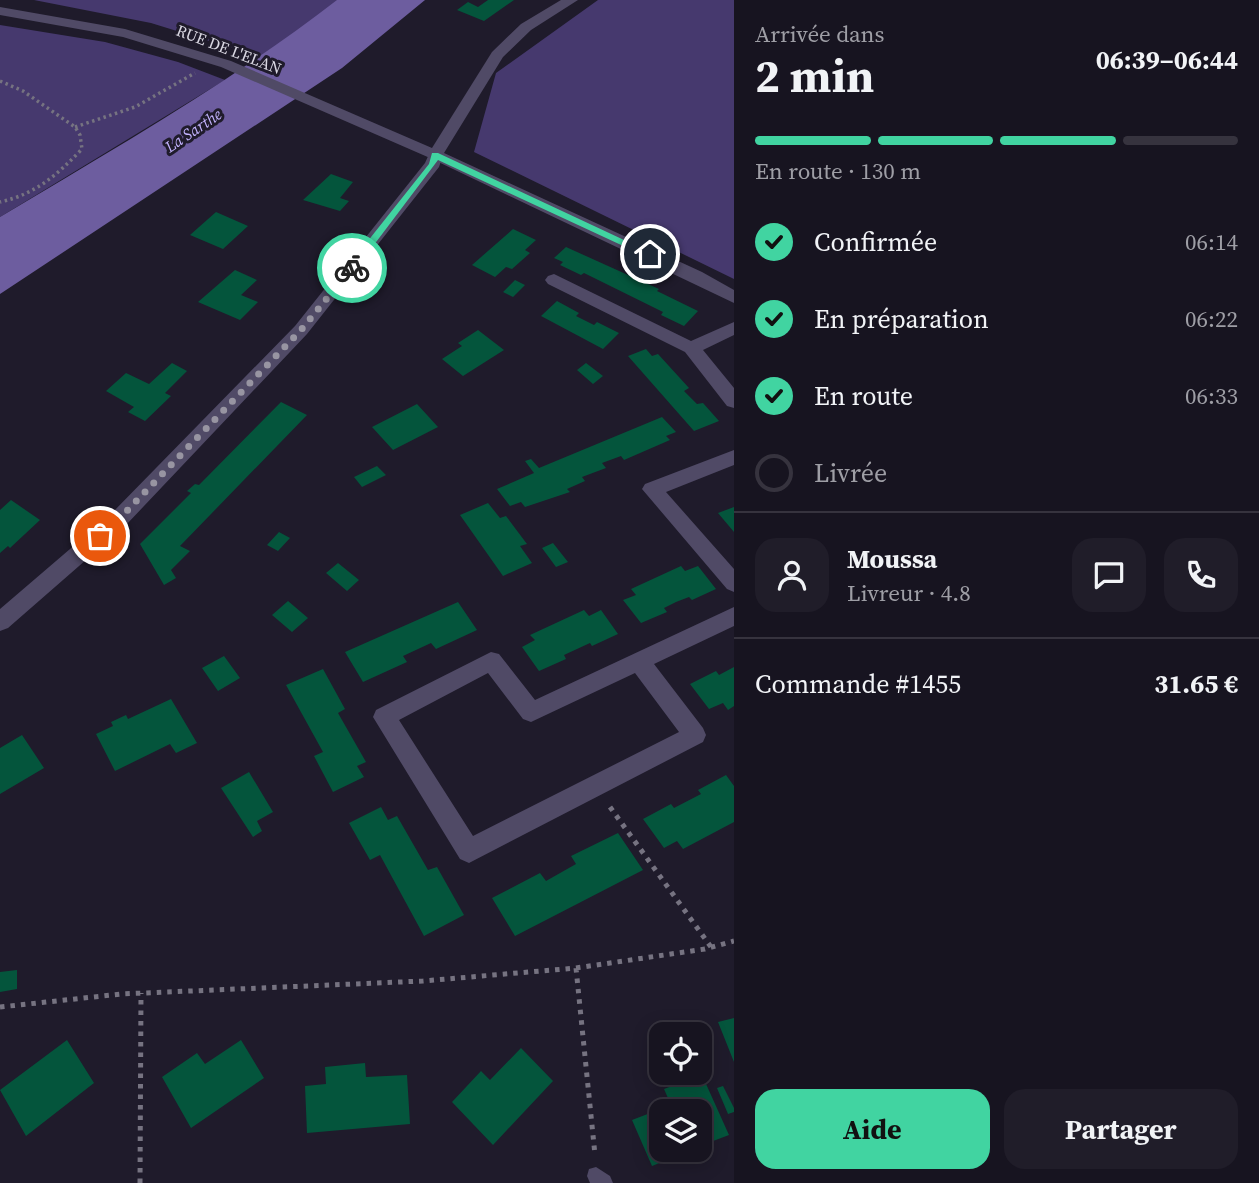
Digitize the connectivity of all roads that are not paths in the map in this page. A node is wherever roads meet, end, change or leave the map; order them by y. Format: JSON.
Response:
{"nodes":[{"id":1,"x":571,"y":0,"type":"edge"},
{"id":2,"x":0,"y":11,"type":"edge"},
{"id":3,"x":435,"y":155,"type":"junction"},
{"id":4,"x":554,"y":280,"type":"dead end"},
{"id":5,"x":734,"y":297,"type":"edge"},
{"id":6,"x":734,"y":328,"type":"edge"},
{"id":7,"x":691,"y":348,"type":"junction"},
{"id":8,"x":734,"y":401,"type":"edge"},
{"id":9,"x":734,"y":457,"type":"edge"},
{"id":10,"x":734,"y":583,"type":"edge"},
{"id":11,"x":734,"y":616,"type":"edge"},
{"id":12,"x":0,"y":622,"type":"edge"},
{"id":13,"x":639,"y":661,"type":"junction"}],
"edges":[{"from":1,"to":3,"type":"street"},
{"from":2,"to":3,"type":"street","name":"RUE DE L'ELAN"},
{"from":3,"to":5,"type":"street","name":"RUE DE L'ELAN"},
{"from":3,"to":12,"type":"street"},
{"from":4,"to":7,"type":"street"},
{"from":6,"to":7,"type":"street"},
{"from":7,"to":8,"type":"street"},
{"from":9,"to":10,"type":"street"},
{"from":11,"to":13,"type":"street"},
{"from":13,"to":13,"type":"street"}]}
